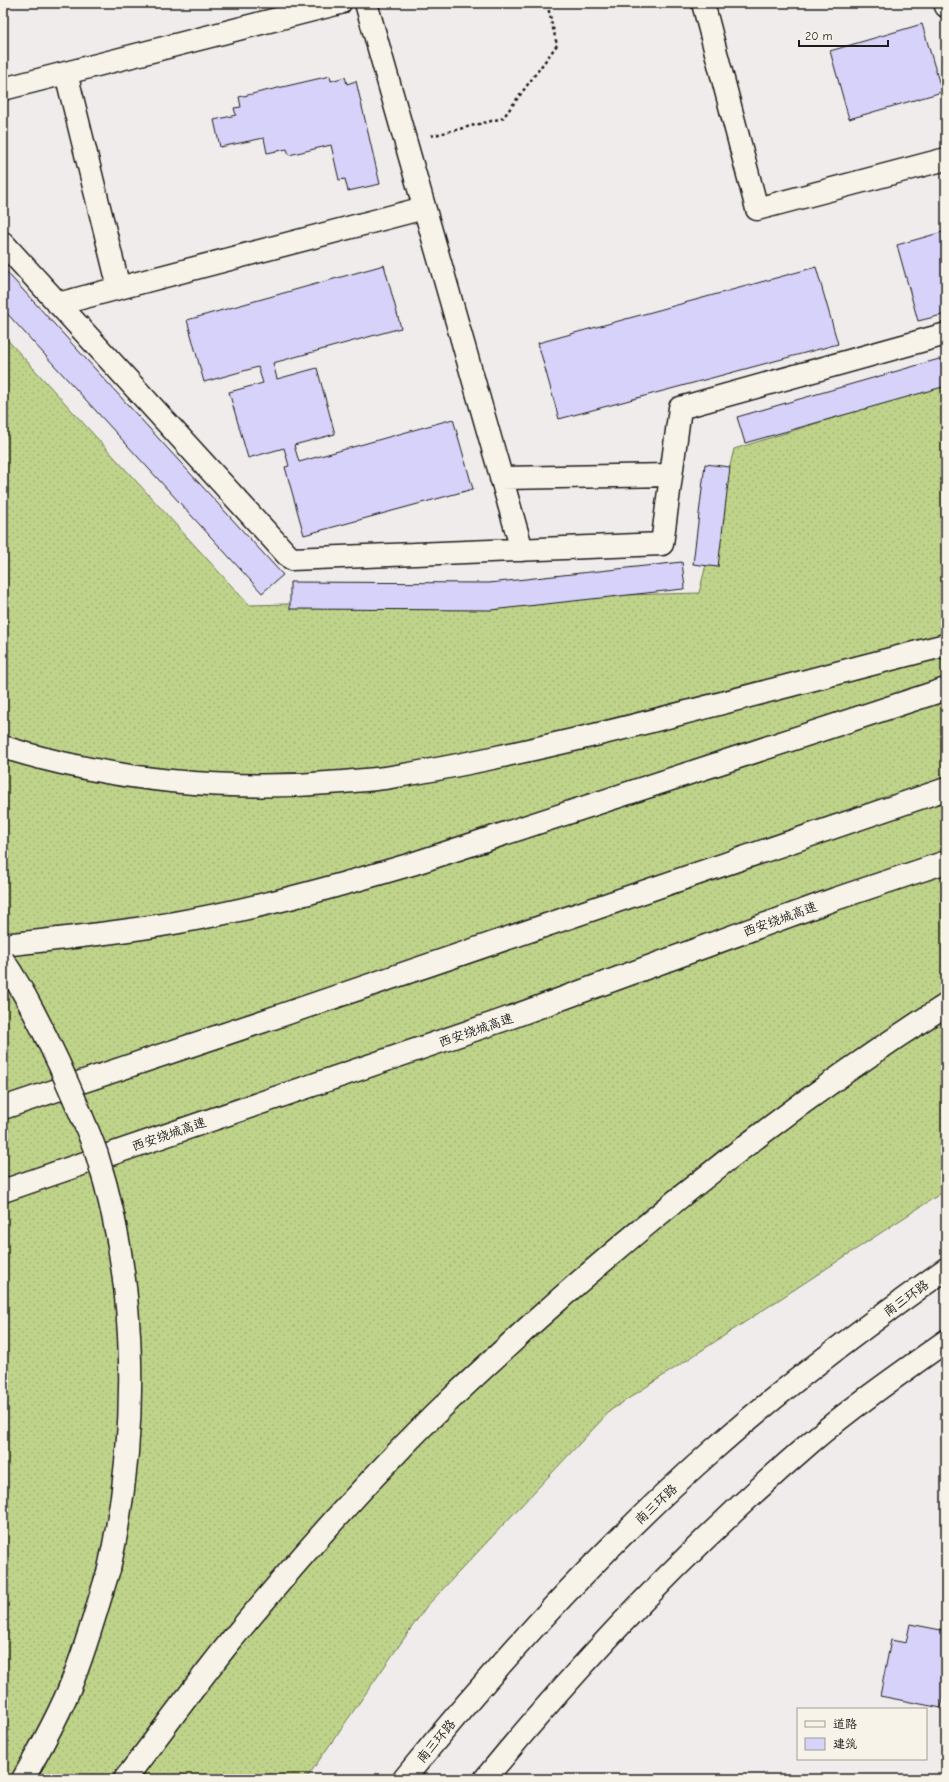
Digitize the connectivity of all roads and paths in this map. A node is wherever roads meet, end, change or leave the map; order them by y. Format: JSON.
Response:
{"nodes":[{"id":1,"x":340,"y":3,"type":"edge"},
{"id":2,"x":366,"y":3,"type":"edge"},
{"id":3,"x":547,"y":3,"type":"edge"},
{"id":4,"x":703,"y":3,"type":"edge"},
{"id":5,"x":66,"y":73,"type":"junction"},
{"id":6,"x":3,"y":89,"type":"edge"},
{"id":7,"x":406,"y":143,"type":"junction"},
{"id":8,"x":946,"y":159,"type":"edge"},
{"id":9,"x":424,"y":208,"type":"junction"},
{"id":10,"x":3,"y":243,"type":"edge"},
{"id":11,"x":119,"y":288,"type":"junction"},
{"id":12,"x":58,"y":304,"type":"junction"},
{"id":13,"x":946,"y":334,"type":"edge"},
{"id":14,"x":671,"y":475,"type":"junction"},
{"id":15,"x":501,"y":478,"type":"junction"},
{"id":16,"x":522,"y":550,"type":"junction"},
{"id":17,"x":946,"y":645,"type":"edge"},
{"id":18,"x":946,"y":689,"type":"edge"},
{"id":19,"x":3,"y":747,"type":"edge"},
{"id":20,"x":946,"y":789,"type":"edge"},
{"id":21,"x":946,"y":862,"type":"edge"},
{"id":22,"x":3,"y":945,"type":"edge"},
{"id":23,"x":3,"y":960,"type":"edge"},
{"id":24,"x":946,"y":1006,"type":"edge"},
{"id":25,"x":3,"y":1108,"type":"edge"},
{"id":26,"x":3,"y":1191,"type":"edge"},
{"id":27,"x":946,"y":1269,"type":"edge"},
{"id":28,"x":946,"y":1341,"type":"edge"},
{"id":29,"x":22,"y":1779,"type":"edge"},
{"id":30,"x":125,"y":1779,"type":"edge"},
{"id":31,"x":404,"y":1779,"type":"edge"},
{"id":32,"x":485,"y":1779,"type":"edge"}],
"edges":[{"from":1,"to":5,"type":"main road"},
{"from":2,"to":7,"type":"main road"},
{"from":3,"to":7,"type":"path"},
{"from":4,"to":8,"type":"main road"},
{"from":5,"to":6,"type":"main road"},
{"from":5,"to":11,"type":"main road"},
{"from":7,"to":9,"type":"main road"},
{"from":9,"to":11,"type":"main road"},
{"from":9,"to":15,"type":"main road"},
{"from":10,"to":12,"type":"main road"},
{"from":11,"to":12,"type":"main road"},
{"from":12,"to":16,"type":"main road"},
{"from":13,"to":14,"type":"main road"},
{"from":14,"to":15,"type":"main road"},
{"from":14,"to":16,"type":"main road"},
{"from":15,"to":16,"type":"main road"},
{"from":17,"to":19,"type":"main road"},
{"from":18,"to":22,"type":"main road"},
{"from":20,"to":25,"type":"main road"},
{"from":21,"to":26,"type":"main road","name":"西安绕城高速"},
{"from":23,"to":29,"type":"main road","bridge":true},
{"from":24,"to":30,"type":"main road"},
{"from":27,"to":31,"type":"main road","name":"南三环路"},
{"from":28,"to":32,"type":"main road"}]}
